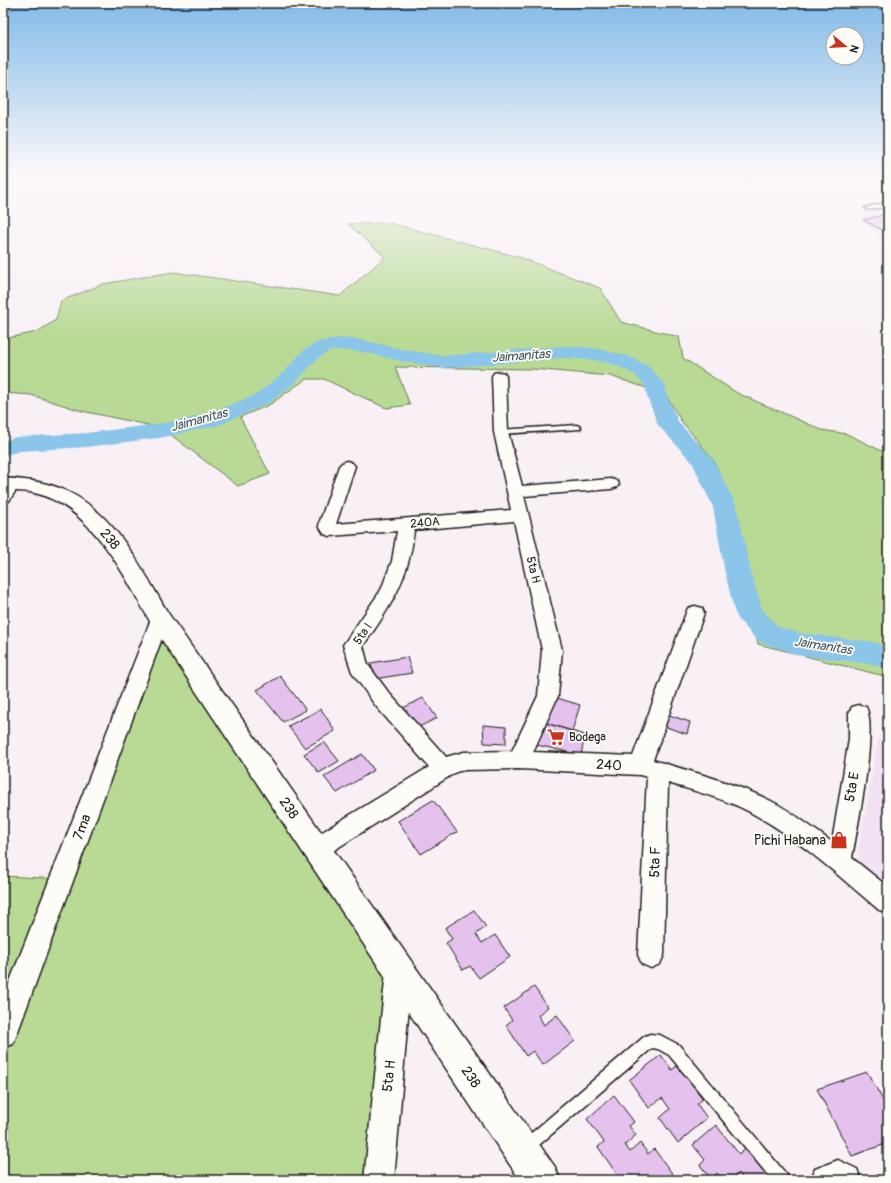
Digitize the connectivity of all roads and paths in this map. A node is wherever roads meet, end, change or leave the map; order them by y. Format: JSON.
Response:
{"nodes":[{"id":1,"x":499,"y":376,"type":"dead end"},
{"id":2,"x":577,"y":426,"type":"dead end"},
{"id":3,"x":501,"y":432,"type":"junction"},
{"id":4,"x":347,"y":466,"type":"dead end"},
{"id":5,"x":611,"y":484,"type":"dead end"},
{"id":6,"x":6,"y":488,"type":"edge"},
{"id":7,"x":514,"y":492,"type":"junction"},
{"id":8,"x":520,"y":515,"type":"junction"},
{"id":9,"x":406,"y":525,"type":"junction"},
{"id":10,"x":696,"y":613,"type":"dead end"},
{"id":11,"x":160,"y":619,"type":"junction"},
{"id":12,"x":859,"y":713,"type":"dead end"},
{"id":13,"x":519,"y":760,"type":"junction"},
{"id":14,"x":442,"y":768,"type":"junction"},
{"id":15,"x":649,"y":768,"type":"junction"},
{"id":16,"x":317,"y":848,"type":"junction"},
{"id":17,"x":840,"y":862,"type":"junction"},
{"id":18,"x":888,"y":902,"type":"edge"},
{"id":19,"x":651,"y":954,"type":"dead end"},
{"id":20,"x":399,"y":971,"type":"junction"},
{"id":21,"x":3,"y":1034,"type":"edge"},
{"id":22,"x":521,"y":1150,"type":"junction"},
{"id":23,"x":379,"y":1180,"type":"edge"},
{"id":24,"x":542,"y":1180,"type":"edge"},
{"id":25,"x":782,"y":1180,"type":"edge"},
{"id":26,"x":826,"y":1180,"type":"edge"},
{"id":27,"x":846,"y":1180,"type":"edge"}],
"edges":[{"from":1,"to":3,"type":"street","name":"5ta H"},
{"from":2,"to":3,"type":"lane"},
{"from":3,"to":7,"type":"street","name":"5ta H"},
{"from":4,"to":9,"type":"street","name":"240A"},
{"from":5,"to":7,"type":"street"},
{"from":6,"to":11,"type":"street","name":"238"},
{"from":7,"to":8,"type":"street","name":"5ta H"},
{"from":8,"to":9,"type":"street","name":"240A"},
{"from":8,"to":13,"type":"street","name":"5ta H"},
{"from":9,"to":14,"type":"street","name":"5ta I"},
{"from":10,"to":15,"type":"street","name":"5ta F"},
{"from":11,"to":16,"type":"street","name":"238"},
{"from":11,"to":21,"type":"street","name":"7ma"},
{"from":12,"to":17,"type":"street","name":"5ta E"},
{"from":13,"to":14,"type":"street","name":"240"},
{"from":13,"to":15,"type":"street","name":"240"},
{"from":14,"to":16,"type":"street","name":"240"},
{"from":15,"to":17,"type":"street","name":"240"},
{"from":15,"to":19,"type":"street","name":"5ta F"},
{"from":16,"to":20,"type":"street","name":"238"},
{"from":17,"to":18,"type":"street","name":"240"},
{"from":20,"to":22,"type":"street","name":"238"},
{"from":20,"to":23,"type":"street","name":"5ta H"},
{"from":22,"to":24,"type":"street","name":"238"},
{"from":22,"to":25,"type":"lane"},
{"from":26,"to":27,"type":"street"}]}
